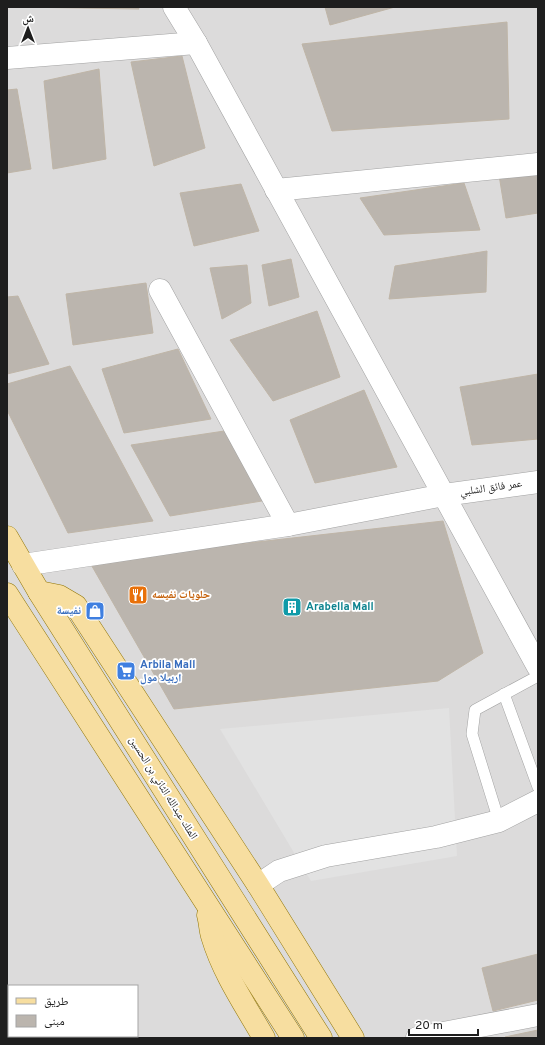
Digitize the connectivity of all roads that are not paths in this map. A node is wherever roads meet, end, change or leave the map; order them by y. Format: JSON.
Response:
{"nodes":[{"id":1,"x":174,"y":7,"type":"edge"},
{"id":2,"x":196,"y":43,"type":"junction"},
{"id":3,"x":7,"y":58,"type":"edge"},
{"id":4,"x":538,"y":164,"type":"edge"},
{"id":5,"x":276,"y":190,"type":"junction"},
{"id":6,"x":160,"y":290,"type":"dead end"},
{"id":7,"x":538,"y":482,"type":"edge"},
{"id":8,"x":444,"y":495,"type":"junction"},
{"id":9,"x":288,"y":525,"type":"junction"},
{"id":10,"x":7,"y":537,"type":"edge"},
{"id":11,"x":23,"y":565,"type":"junction"},
{"id":12,"x":39,"y":592,"type":"junction"},
{"id":13,"x":7,"y":594,"type":"edge"},
{"id":14,"x":538,"y":667,"type":"edge"},
{"id":15,"x":538,"y":676,"type":"edge"},
{"id":16,"x":504,"y":694,"type":"junction"},
{"id":17,"x":538,"y":787,"type":"edge"},
{"id":18,"x":538,"y":802,"type":"edge"},
{"id":19,"x":499,"y":821,"type":"junction"},
{"id":20,"x":258,"y":886,"type":"junction"},
{"id":21,"x":205,"y":900,"type":"junction"},
{"id":22,"x":538,"y":1015,"type":"edge"},
{"id":23,"x":264,"y":1038,"type":"edge"},
{"id":24,"x":294,"y":1038,"type":"edge"},
{"id":25,"x":322,"y":1038,"type":"edge"},
{"id":26,"x":353,"y":1038,"type":"edge"},
{"id":27,"x":417,"y":1038,"type":"edge"}],
"edges":[{"from":1,"to":2,"type":"street"},
{"from":2,"to":3,"type":"street"},
{"from":2,"to":5,"type":"street"},
{"from":4,"to":5,"type":"street"},
{"from":5,"to":8,"type":"street"},
{"from":6,"to":9,"type":"street"},
{"from":7,"to":8,"type":"street","name":"عمر فائق الشلبي"},
{"from":8,"to":9,"type":"street","name":"عمر فائق الشلبي"},
{"from":8,"to":14,"type":"street"},
{"from":9,"to":11,"type":"street","name":"عمر فائق الشلبي"},
{"from":10,"to":11,"type":"main road","name":"الملك عبدالله الثاني بن الحسين"},
{"from":11,"to":12,"type":"main road","name":"الملك عبدالله الثاني بن الحسين"},
{"from":12,"to":20,"type":"main road"},
{"from":12,"to":25,"type":"main road","name":"الملك عبدالله الثاني بن الحسين"},
{"from":13,"to":21,"type":"main road"},
{"from":15,"to":16,"type":"lane"},
{"from":16,"to":17,"type":"lane"},
{"from":16,"to":19,"type":"lane"},
{"from":18,"to":19,"type":"street"},
{"from":19,"to":20,"type":"street"},
{"from":20,"to":26,"type":"main road"},
{"from":21,"to":23,"type":"main road"},
{"from":21,"to":24,"type":"main road"},
{"from":22,"to":27,"type":"street"}]}
